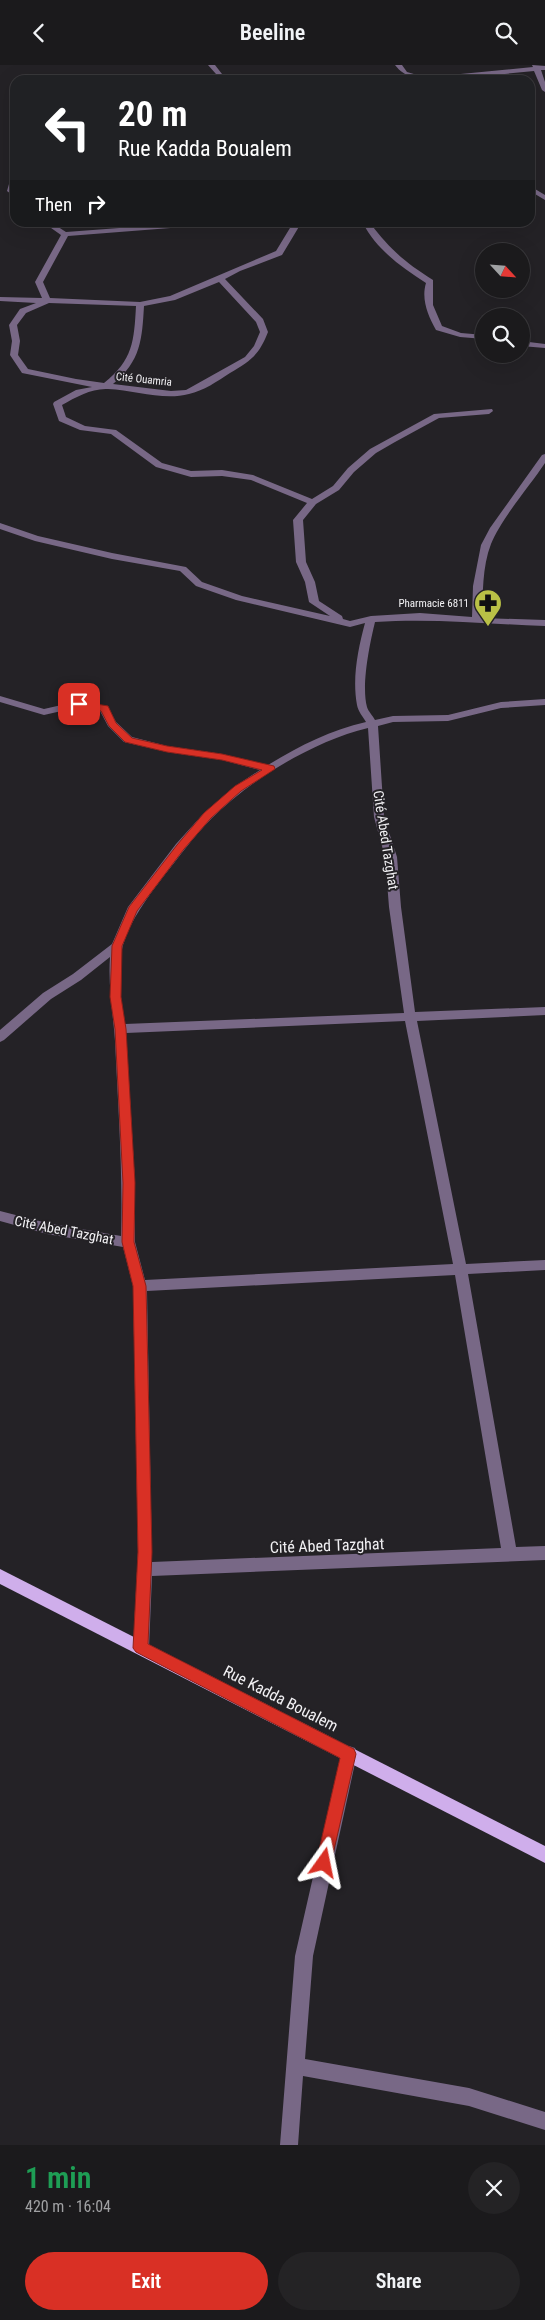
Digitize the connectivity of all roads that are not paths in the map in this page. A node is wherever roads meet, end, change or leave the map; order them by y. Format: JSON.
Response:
{"nodes":[{"id":1,"x":211,"y":65,"type":"edge"},
{"id":2,"x":398,"y":65,"type":"edge"},
{"id":3,"x":535,"y":66,"type":"edge"},
{"id":4,"x":545,"y":68,"type":"edge"},
{"id":5,"x":219,"y":75,"type":"edge"},
{"id":6,"x":412,"y":75,"type":"edge"},
{"id":7,"x":464,"y":75,"type":"edge"},
{"id":8,"x":545,"y":90,"type":"edge"},
{"id":9,"x":54,"y":227,"type":"edge"},
{"id":10,"x":113,"y":227,"type":"edge"},
{"id":11,"x":138,"y":227,"type":"edge"},
{"id":12,"x":166,"y":227,"type":"edge"},
{"id":13,"x":294,"y":227,"type":"edge"},
{"id":14,"x":369,"y":227,"type":"edge"},
{"id":15,"x":65,"y":234,"type":"junction"},
{"id":16,"x":220,"y":279,"type":"junction"},
{"id":17,"x":0,"y":299,"type":"edge"},
{"id":18,"x":47,"y":301,"type":"junction"},
{"id":19,"x":140,"y":304,"type":"junction"},
{"id":20,"x":475,"y":336,"type":"edge"},
{"id":21,"x":530,"y":344,"type":"edge"},
{"id":22,"x":545,"y":346,"type":"edge"},
{"id":23,"x":106,"y":386,"type":"junction"},
{"id":24,"x":489,"y":411,"type":"dead end"},
{"id":25,"x":545,"y":457,"type":"edge"},
{"id":26,"x":314,"y":502,"type":"junction"},
{"id":27,"x":0,"y":527,"type":"edge"},
{"id":28,"x":371,"y":619,"type":"junction"},
{"id":29,"x":478,"y":621,"type":"junction"},
{"id":30,"x":545,"y":623,"type":"edge"},
{"id":31,"x":350,"y":625,"type":"junction"},
{"id":32,"x":0,"y":699,"type":"edge"},
{"id":33,"x":545,"y":702,"type":"edge"},
{"id":34,"x":373,"y":724,"type":"junction"},
{"id":35,"x":270,"y":769,"type":"junction"},
{"id":36,"x":117,"y":946,"type":"junction"},
{"id":37,"x":545,"y":1011,"type":"edge"},
{"id":38,"x":410,"y":1016,"type":"junction"},
{"id":39,"x":120,"y":1029,"type":"junction"},
{"id":40,"x":0,"y":1037,"type":"edge"},
{"id":41,"x":0,"y":1216,"type":"edge"},
{"id":42,"x":128,"y":1242,"type":"junction"},
{"id":43,"x":545,"y":1265,"type":"edge"},
{"id":44,"x":461,"y":1270,"type":"junction"},
{"id":45,"x":140,"y":1286,"type":"junction"},
{"id":46,"x":545,"y":1553,"type":"edge"},
{"id":47,"x":510,"y":1555,"type":"junction"},
{"id":48,"x":145,"y":1569,"type":"junction"},
{"id":49,"x":0,"y":1576,"type":"edge"},
{"id":50,"x":140,"y":1648,"type":"junction"},
{"id":51,"x":349,"y":1754,"type":"junction"},
{"id":52,"x":545,"y":1855,"type":"edge"},
{"id":53,"x":295,"y":2066,"type":"junction"},
{"id":54,"x":545,"y":2121,"type":"edge"},
{"id":55,"x":289,"y":2145,"type":"edge"}],
"edges":[{"from":1,"to":5,"type":"street"},
{"from":2,"to":6,"type":"street"},
{"from":3,"to":4,"type":"street"},
{"from":3,"to":7,"type":"street"},
{"from":3,"to":8,"type":"street"},
{"from":9,"to":15,"type":"street"},
{"from":10,"to":15,"type":"street"},
{"from":11,"to":12,"type":"street"},
{"from":13,"to":16,"type":"street","name":"Cité Ouamria"},
{"from":14,"to":20,"type":"street"},
{"from":15,"to":18,"type":"street"},
{"from":16,"to":19,"type":"street","name":"Cité Ouamria"},
{"from":16,"to":23,"type":"street","name":"Cité Ouamria"},
{"from":17,"to":18,"type":"street","name":"Cité Ouamria"},
{"from":18,"to":19,"type":"street","name":"Cité Ouamria"},
{"from":18,"to":23,"type":"street","name":"Cité Ouamria"},
{"from":19,"to":23,"type":"street","name":"Cité Ouamria"},
{"from":21,"to":22,"type":"street"},
{"from":23,"to":26,"type":"street"},
{"from":24,"to":26,"type":"street"},
{"from":25,"to":29,"type":"street"},
{"from":26,"to":31,"type":"street"},
{"from":27,"to":31,"type":"street"},
{"from":28,"to":29,"type":"street"},
{"from":28,"to":31,"type":"street"},
{"from":28,"to":34,"type":"street"},
{"from":29,"to":30,"type":"street"},
{"from":32,"to":35,"type":"street"},
{"from":33,"to":34,"type":"street","name":"Cité Abed Tazghat"},
{"from":34,"to":35,"type":"street","name":"Cité Abed Tazghat"},
{"from":34,"to":38,"type":"street","name":"Cité Abed Tazghat"},
{"from":35,"to":36,"type":"street","name":"Cité Abed Tazghat"},
{"from":36,"to":39,"type":"street","name":"Cité Abed Tazghat"},
{"from":36,"to":40,"type":"street","name":"Cité Abed Tazghat"},
{"from":37,"to":38,"type":"street"},
{"from":38,"to":39,"type":"street"},
{"from":38,"to":44,"type":"street","name":"Cité Abed Tazghat"},
{"from":39,"to":42,"type":"street","name":"Cité Abed Tazghat"},
{"from":41,"to":42,"type":"street","name":"Cité Abed Tazghat"},
{"from":42,"to":45,"type":"street","name":"Cité Abed Tazghat"},
{"from":43,"to":44,"type":"street"},
{"from":44,"to":45,"type":"street"},
{"from":44,"to":47,"type":"street","name":"Cité Abed Tazghat"},
{"from":45,"to":48,"type":"street","name":"Cité Abed Tazghat"},
{"from":46,"to":47,"type":"street","name":"Cité Abed Tazghat"},
{"from":47,"to":48,"type":"street","name":"Cité Abed Tazghat"},
{"from":48,"to":50,"type":"street","name":"Cité Abed Tazghat"},
{"from":49,"to":50,"type":"main road","name":"Rue Kadda Boualem"},
{"from":50,"to":51,"type":"main road","name":"Rue Kadda Boualem"},
{"from":51,"to":52,"type":"main road","name":"Rue Kadda Boualem"},
{"from":51,"to":53,"type":"street"},
{"from":53,"to":54,"type":"street"},
{"from":53,"to":55,"type":"street"}]}
